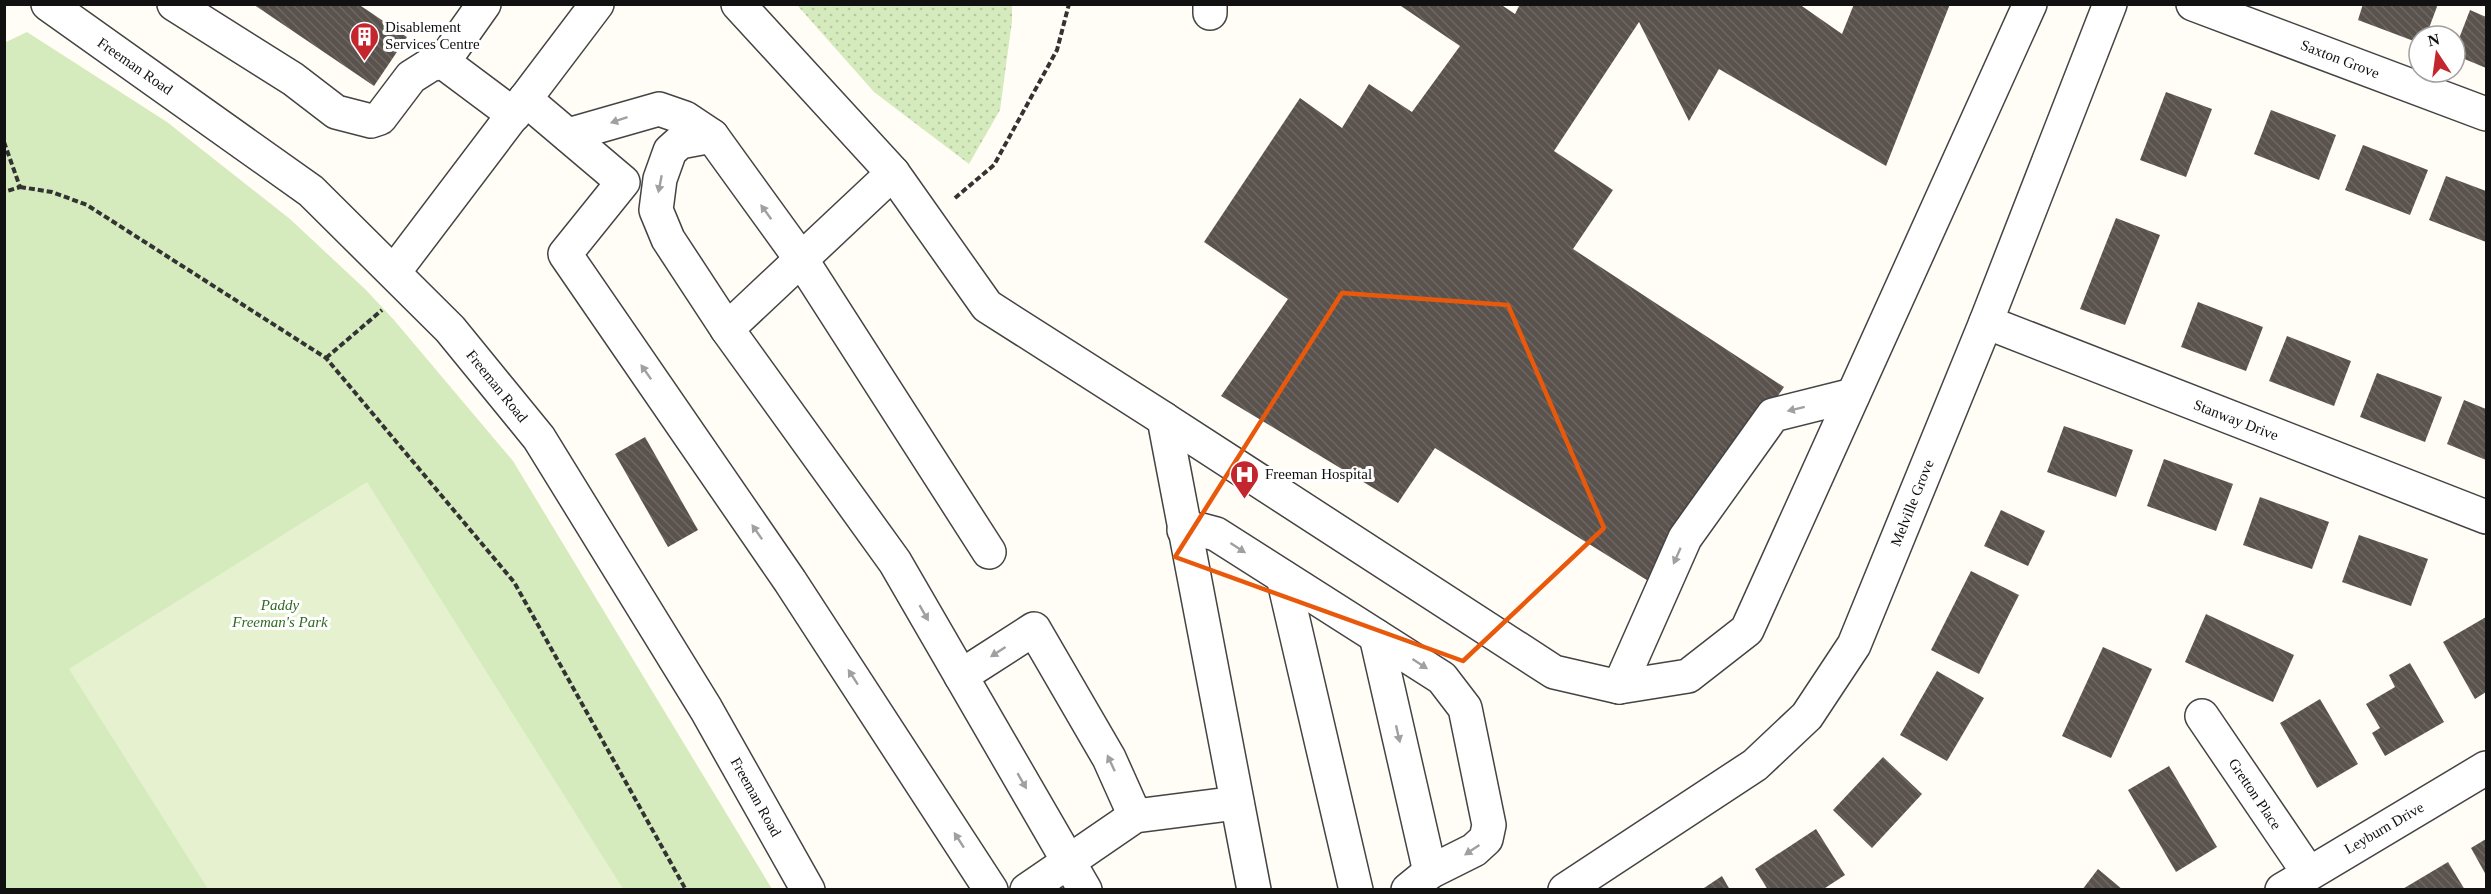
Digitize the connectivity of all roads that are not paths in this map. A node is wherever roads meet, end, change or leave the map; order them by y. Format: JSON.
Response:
{"nodes":[{"id":1,"x":48,"y":4,"type":"edge"},
{"id":2,"x":174,"y":4,"type":"edge"},
{"id":3,"x":484,"y":4,"type":"edge"},
{"id":4,"x":597,"y":4,"type":"edge"},
{"id":5,"x":738,"y":4,"type":"edge"},
{"id":6,"x":2030,"y":4,"type":"edge"},
{"id":7,"x":2110,"y":4,"type":"edge"},
{"id":8,"x":2193,"y":4,"type":"edge"},
{"id":9,"x":443,"y":62,"type":"junction"},
{"id":10,"x":519,"y":107,"type":"junction"},
{"id":11,"x":2487,"y":114,"type":"edge"},
{"id":12,"x":568,"y":135,"type":"junction"},
{"id":13,"x":712,"y":136,"type":"junction"},
{"id":14,"x":893,"y":173,"type":"junction"},
{"id":15,"x":801,"y":259,"type":"junction"},
{"id":16,"x":394,"y":272,"type":"junction"},
{"id":17,"x":1986,"y":322,"type":"junction"},
{"id":18,"x":727,"y":329,"type":"junction"},
{"id":19,"x":1853,"y":394,"type":"junction"},
{"id":20,"x":1164,"y":419,"type":"junction"},
{"id":21,"x":2487,"y":517,"type":"edge"},
{"id":22,"x":1184,"y":530,"type":"junction"},
{"id":23,"x":989,"y":552,"type":"dead end"},
{"id":24,"x":1282,"y":577,"type":"junction"},
{"id":25,"x":1376,"y":636,"type":"junction"},
{"id":26,"x":961,"y":676,"type":"junction"},
{"id":27,"x":1619,"y":687,"type":"junction"},
{"id":28,"x":2202,"y":716,"type":"dead end"},
{"id":29,"x":2487,"y":768,"type":"edge"},
{"id":30,"x":1237,"y":803,"type":"junction"},
{"id":31,"x":1135,"y":816,"type":"junction"},
{"id":32,"x":1077,"y":876,"type":"edge"},
{"id":33,"x":1419,"y":881,"type":"edge"},
{"id":34,"x":2295,"y":881,"type":"edge"},
{"id":35,"x":808,"y":890,"type":"edge"},
{"id":36,"x":991,"y":890,"type":"edge"},
{"id":37,"x":1027,"y":890,"type":"edge"},
{"id":38,"x":1254,"y":890,"type":"edge"},
{"id":39,"x":1356,"y":890,"type":"edge"},
{"id":40,"x":1565,"y":890,"type":"edge"}],
"edges":[{"from":1,"to":16,"type":"street","name":"Freeman Road"},
{"from":2,"to":9,"type":"street"},
{"from":3,"to":9,"type":"street"},
{"from":4,"to":10,"type":"street"},
{"from":5,"to":14,"type":"street"},
{"from":6,"to":19,"type":"street"},
{"from":7,"to":17,"type":"street","name":"Melville Grove"},
{"from":8,"to":11,"type":"street","name":"Saxton Grove"},
{"from":9,"to":10,"type":"street"},
{"from":10,"to":12,"type":"street"},
{"from":10,"to":16,"type":"street"},
{"from":13,"to":12,"type":"street","one_way":true},
{"from":36,"to":12,"type":"street","one_way":true},
{"from":15,"to":13,"type":"street","one_way":true},
{"from":13,"to":18,"type":"street","one_way":true},
{"from":14,"to":15,"type":"street"},
{"from":14,"to":20,"type":"street"},
{"from":15,"to":18,"type":"street"},
{"from":15,"to":23,"type":"street"},
{"from":16,"to":35,"type":"street","name":"Freeman Road"},
{"from":17,"to":21,"type":"street","name":"Stanway Drive"},
{"from":17,"to":40,"type":"street","name":"Melville Grove"},
{"from":18,"to":26,"type":"street","one_way":true},
{"from":19,"to":27,"type":"street","one_way":true},
{"from":19,"to":27,"type":"street"},
{"from":20,"to":22,"type":"street"},
{"from":20,"to":27,"type":"street"},
{"from":22,"to":24,"type":"street","one_way":true},
{"from":22,"to":30,"type":"street"},
{"from":24,"to":25,"type":"street"},
{"from":24,"to":39,"type":"street"},
{"from":25,"to":33,"type":"street","one_way":true},
{"from":25,"to":33,"type":"street","one_way":true},
{"from":31,"to":26,"type":"street","one_way":true},
{"from":26,"to":32,"type":"street","one_way":true},
{"from":28,"to":34,"type":"street","name":"Gretton Place"},
{"from":29,"to":34,"type":"street","name":"Leyburn Drive"},
{"from":30,"to":31,"type":"street"},
{"from":30,"to":38,"type":"street"},
{"from":31,"to":32,"type":"street"},
{"from":32,"to":37,"type":"street"}]}
